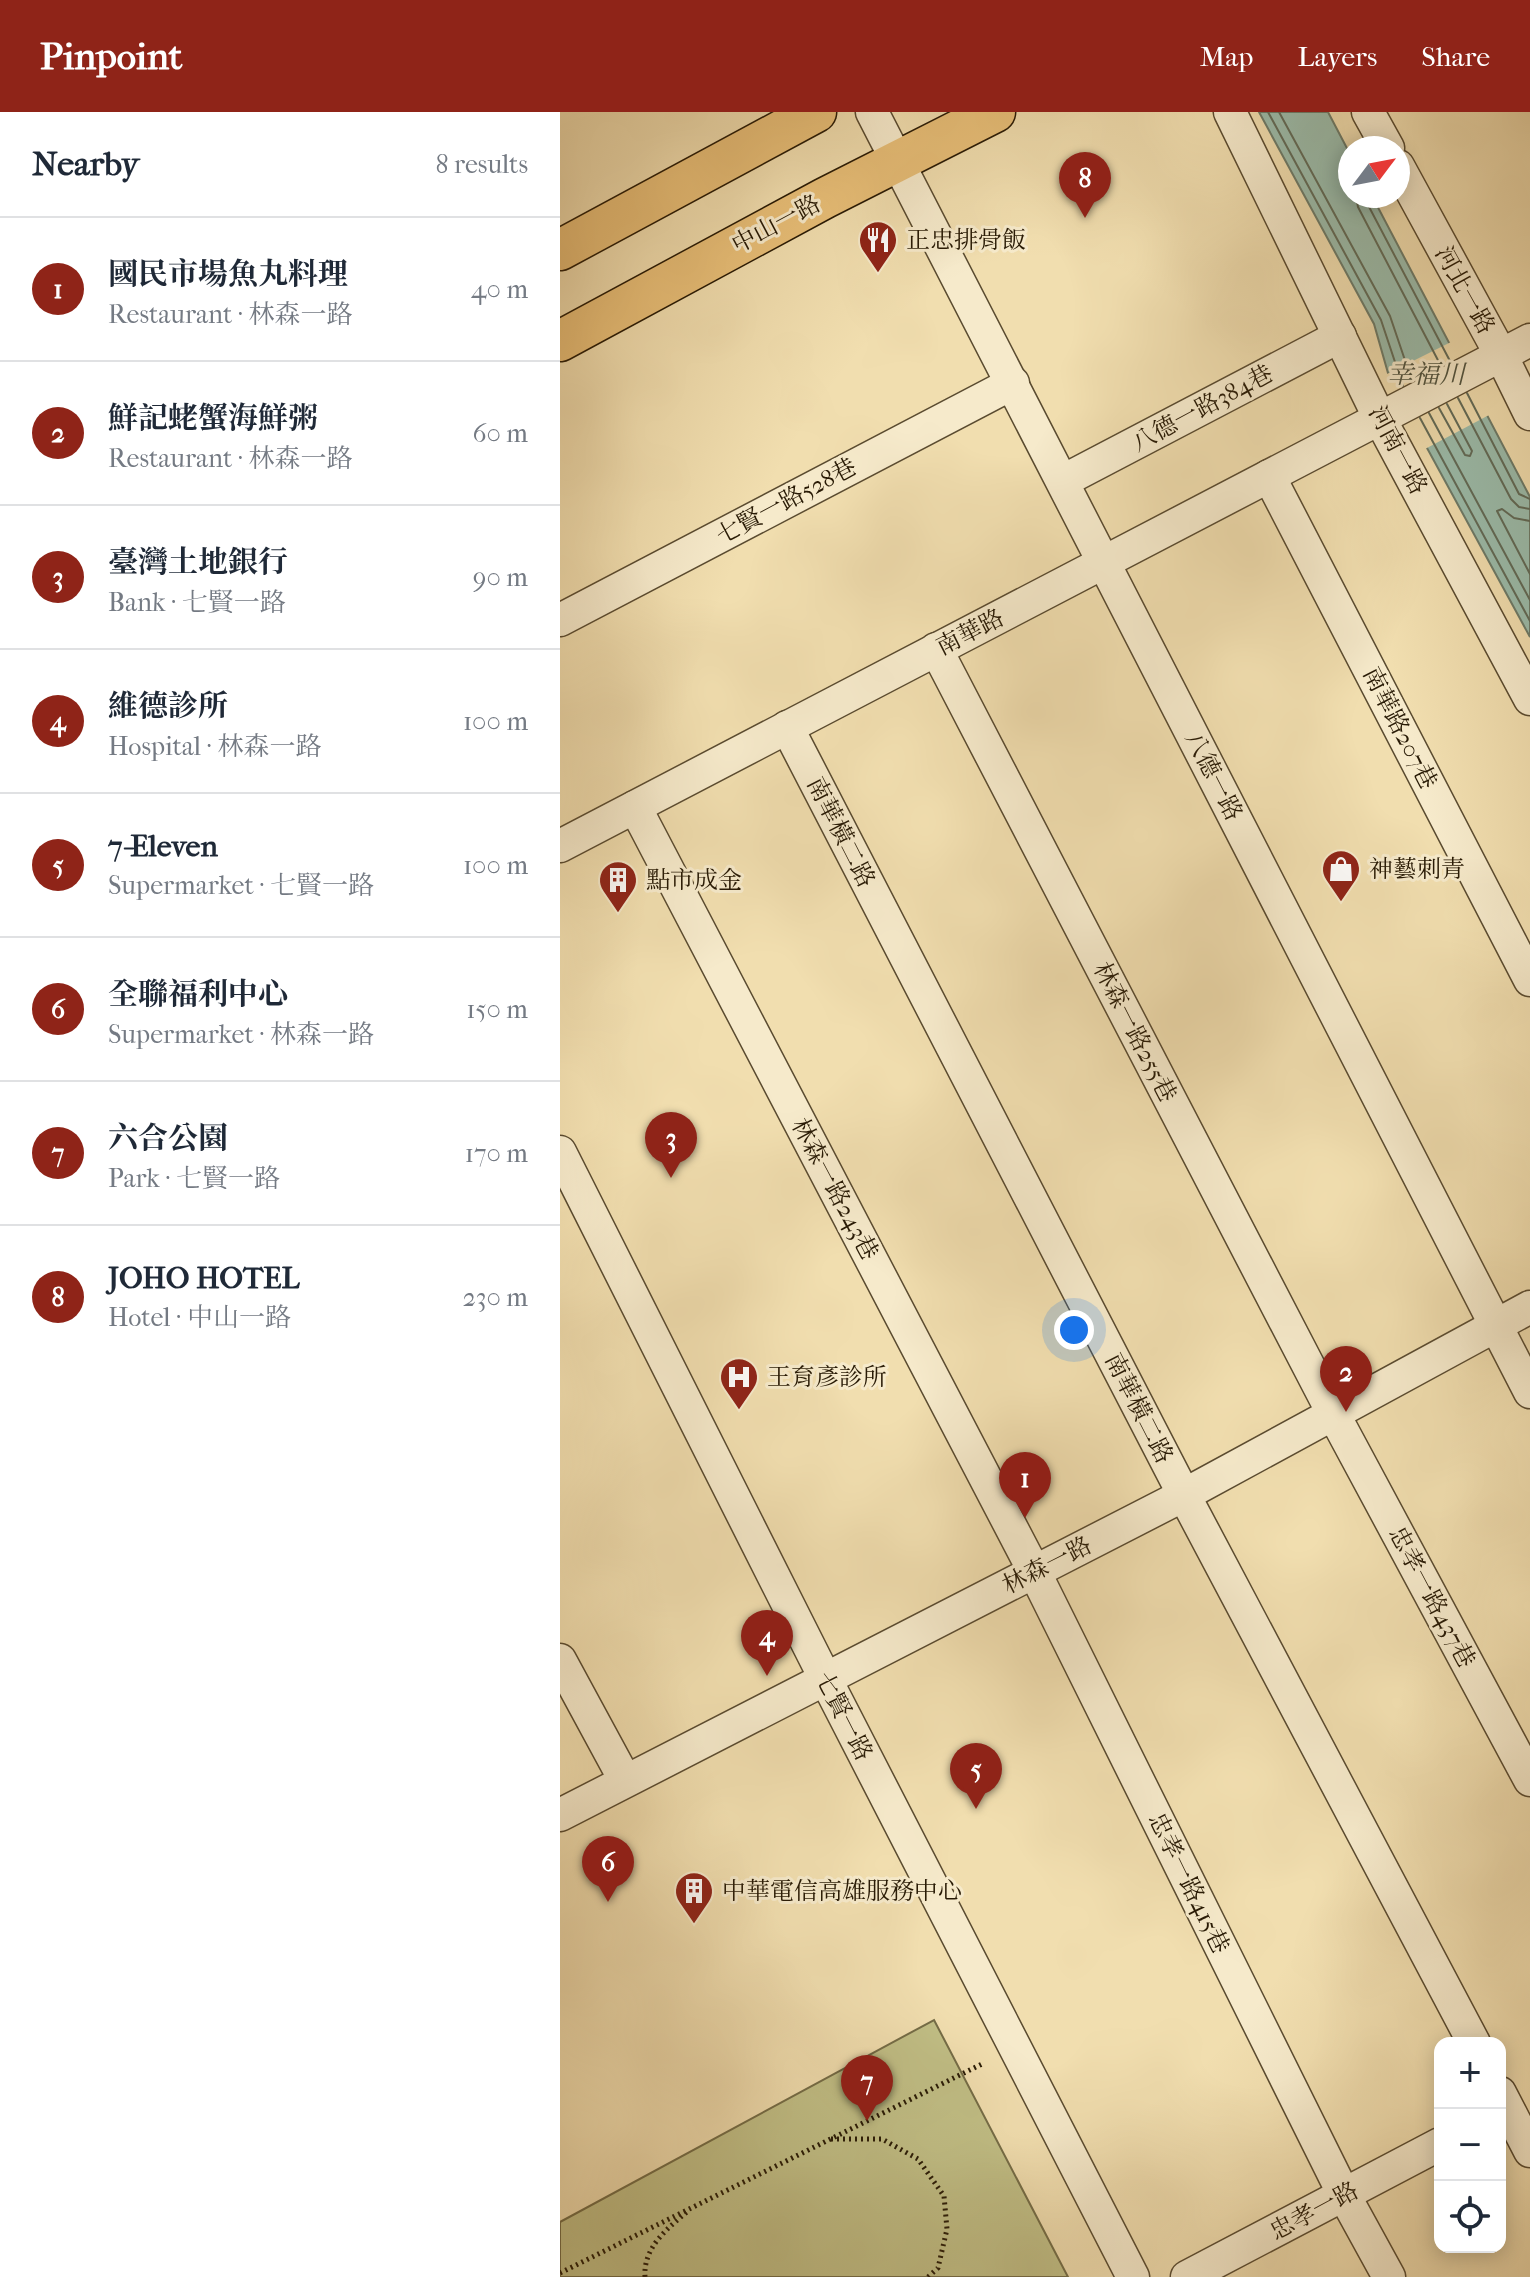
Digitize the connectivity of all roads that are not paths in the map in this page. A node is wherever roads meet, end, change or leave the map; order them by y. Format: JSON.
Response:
{"nodes":[{"id":1,"x":816,"y":112,"type":"edge"},
{"id":2,"x":872,"y":112,"type":"edge"},
{"id":3,"x":995,"y":112,"type":"edge"},
{"id":4,"x":1230,"y":112,"type":"edge"},
{"id":5,"x":1368,"y":112,"type":"edge"},
{"id":6,"x":1381,"y":136,"type":"edge"},
{"id":7,"x":897,"y":162,"type":"junction"},
{"id":8,"x":1410,"y":188,"type":"edge"},
{"id":9,"x":560,"y":250,"type":"edge"},
{"id":10,"x":1340,"y":336,"type":"junction"},
{"id":11,"x":1530,"y":340,"type":"edge"},
{"id":12,"x":560,"y":341,"type":"edge"},
{"id":13,"x":1501,"y":355,"type":"junction"},
{"id":14,"x":1013,"y":383,"type":"junction"},
{"id":15,"x":1530,"y":414,"type":"edge"},
{"id":16,"x":1380,"y":419,"type":"junction"},
{"id":17,"x":1269,"y":476,"type":"junction"},
{"id":18,"x":1063,"y":481,"type":"junction"},
{"id":19,"x":1106,"y":563,"type":"junction"},
{"id":20,"x":560,"y":620,"type":"edge"},
{"id":21,"x":936,"y":649,"type":"junction"},
{"id":22,"x":1530,"y":699,"type":"edge"},
{"id":23,"x":787,"y":727,"type":"junction"},
{"id":24,"x":635,"y":807,"type":"junction"},
{"id":25,"x":560,"y":846,"type":"edge"},
{"id":26,"x":1530,"y":980,"type":"edge"},
{"id":27,"x":560,"y":1152,"type":"edge"},
{"id":28,"x":1530,"y":1307,"type":"edge"},
{"id":29,"x":1494,"y":1326,"type":"junction"},
{"id":30,"x":1530,"y":1392,"type":"edge"},
{"id":31,"x":1334,"y":1415,"type":"junction"},
{"id":32,"x":1184,"y":1495,"type":"junction"},
{"id":33,"x":1034,"y":1571,"type":"junction"},
{"id":34,"x":560,"y":1660,"type":"edge"},
{"id":35,"x":825,"y":1678,"type":"junction"},
{"id":36,"x":625,"y":1780,"type":"junction"},
{"id":37,"x":1530,"y":1780,"type":"edge"},
{"id":38,"x":560,"y":1815,"type":"edge"},
{"id":39,"x":1471,"y":2037,"type":"edge"},
{"id":40,"x":1510,"y":2102,"type":"edge"},
{"id":41,"x":1434,"y":2147,"type":"edge"},
{"id":42,"x":1530,"y":2151,"type":"edge"},
{"id":43,"x":1344,"y":2195,"type":"junction"},
{"id":44,"x":1133,"y":2277,"type":"edge"},
{"id":45,"x":1187,"y":2277,"type":"edge"},
{"id":46,"x":1389,"y":2277,"type":"edge"}],
"edges":[{"from":1,"to":9,"type":"main road"},
{"from":2,"to":7,"type":"street","name":"八德一路"},
{"from":3,"to":7,"type":"main road","name":"中山一路"},
{"from":4,"to":10,"type":"street","name":"河南一路"},
{"from":5,"to":6,"type":"street"},
{"from":7,"to":12,"type":"main road","name":"中山一路"},
{"from":7,"to":14,"type":"street","name":"八德一路"},
{"from":8,"to":13,"type":"street","name":"河北一路"},
{"from":10,"to":16,"type":"street","name":"河南一路"},
{"from":10,"to":18,"type":"street","name":"八德一路384巷"},
{"from":11,"to":13,"type":"street"},
{"from":13,"to":15,"type":"street","name":"河北一路"},
{"from":13,"to":16,"type":"street","name":"南華路"},
{"from":14,"to":18,"type":"street","name":"八德一路"},
{"from":14,"to":20,"type":"street","name":"七賢一路528巷"},
{"from":16,"to":17,"type":"street","name":"南華路"},
{"from":16,"to":22,"type":"street","name":"河南一路"},
{"from":17,"to":19,"type":"street","name":"南華路"},
{"from":17,"to":26,"type":"street","name":"南華路207巷"},
{"from":18,"to":19,"type":"street","name":"八德一路"},
{"from":19,"to":21,"type":"street","name":"南華路"},
{"from":19,"to":29,"type":"street","name":"八德一路"},
{"from":21,"to":23,"type":"street","name":"南華路"},
{"from":21,"to":31,"type":"street","name":"林森一路255巷"},
{"from":23,"to":24,"type":"street","name":"南華路"},
{"from":23,"to":32,"type":"street","name":"南華橫二路"},
{"from":24,"to":25,"type":"street","name":"南華路"},
{"from":24,"to":33,"type":"street","name":"林森一路243巷"},
{"from":27,"to":35,"type":"street","name":"七賢一路"},
{"from":28,"to":29,"type":"street","name":"林森一路"},
{"from":29,"to":30,"type":"street","name":"八德一路"},
{"from":29,"to":31,"type":"street","name":"林森一路"},
{"from":31,"to":32,"type":"street","name":"林森一路"},
{"from":31,"to":37,"type":"street","name":"忠孝一路437巷"},
{"from":32,"to":33,"type":"street","name":"林森一路"},
{"from":32,"to":39,"type":"street","name":"南華橫二路"},
{"from":33,"to":35,"type":"street","name":"林森一路"},
{"from":33,"to":43,"type":"street","name":"忠孝一路415巷"},
{"from":34,"to":36,"type":"street"},
{"from":35,"to":36,"type":"street","name":"林森一路"},
{"from":35,"to":44,"type":"street","name":"七賢一路"},
{"from":36,"to":38,"type":"street","name":"林森一路"},
{"from":40,"to":42,"type":"street"},
{"from":41,"to":43,"type":"street","name":"忠孝一路"},
{"from":43,"to":45,"type":"street","name":"忠孝一路"},
{"from":43,"to":46,"type":"street","name":"忠孝一路415巷"}]}
